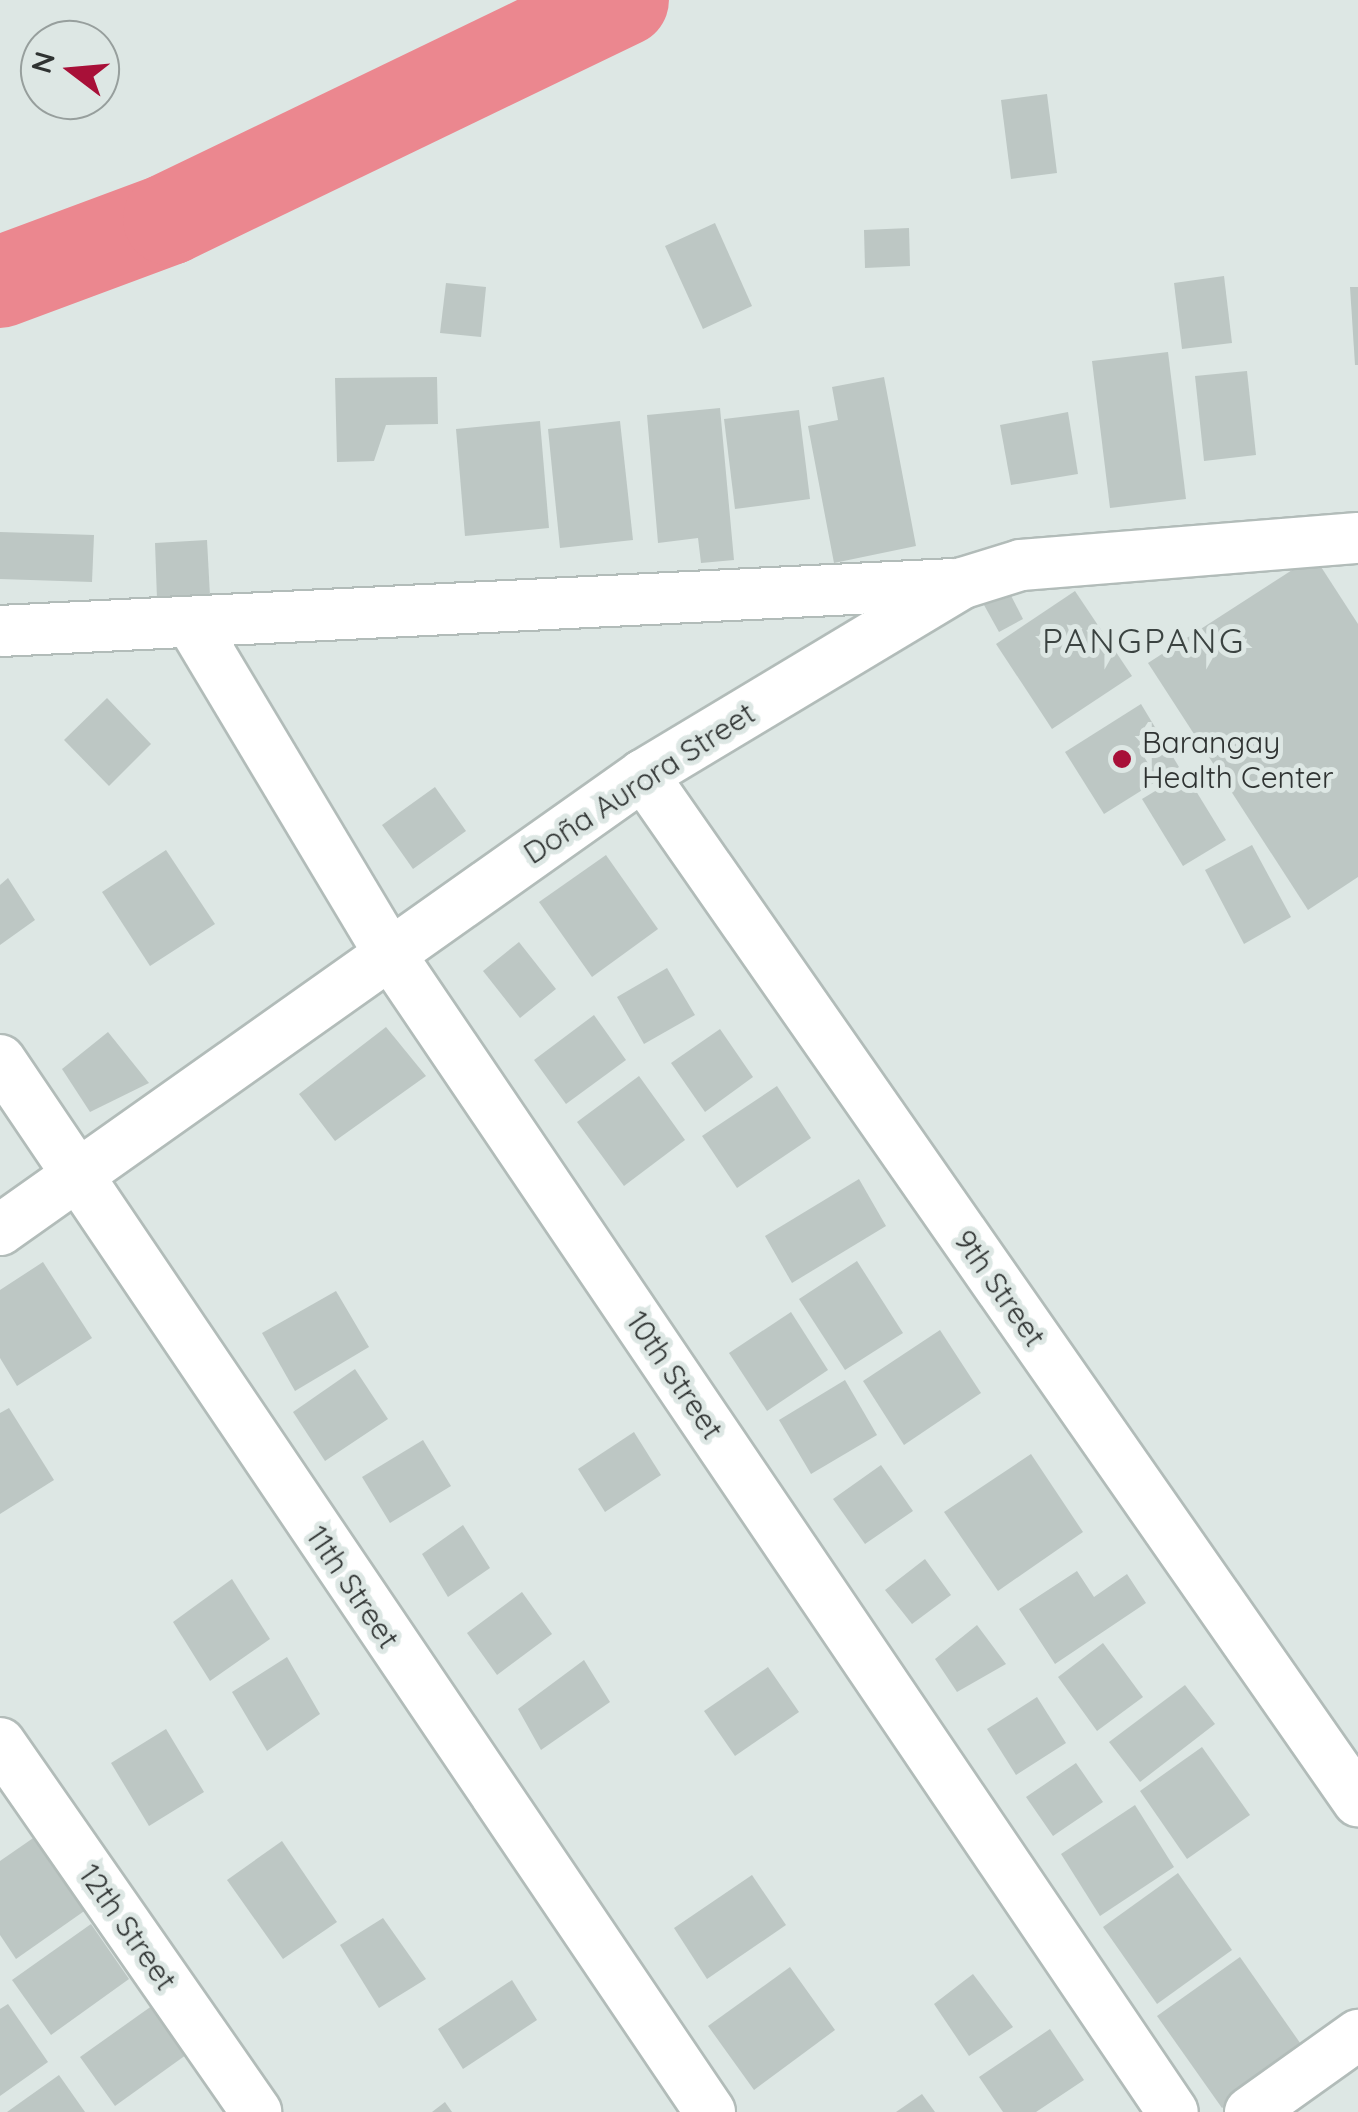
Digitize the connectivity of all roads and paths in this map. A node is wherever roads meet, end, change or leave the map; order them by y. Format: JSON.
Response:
{"nodes":[{"id":1,"x":1358,"y":538,"type":"edge"},
{"id":2,"x":962,"y":583,"type":"junction"},
{"id":3,"x":194,"y":627,"type":"junction"},
{"id":4,"x":0,"y":631,"type":"edge"},
{"id":5,"x":642,"y":776,"type":"junction"},
{"id":6,"x":388,"y":951,"type":"junction"},
{"id":7,"x":0,"y":1060,"type":"edge"},
{"id":8,"x":76,"y":1179,"type":"junction"},
{"id":9,"x":0,"y":1230,"type":"edge"},
{"id":10,"x":0,"y":1743,"type":"edge"},
{"id":11,"x":1358,"y":1801,"type":"edge"},
{"id":12,"x":1358,"y":2035,"type":"edge"},
{"id":13,"x":256,"y":2112,"type":"edge"},
{"id":14,"x":710,"y":2112,"type":"edge"},
{"id":15,"x":1173,"y":2112,"type":"edge"},
{"id":16,"x":1250,"y":2112,"type":"edge"}],
"edges":[{"from":1,"to":2,"type":"street","name":"Doña Aurora Street"},
{"from":2,"to":3,"type":"street"},
{"from":2,"to":5,"type":"street","name":"Doña Aurora Street"},
{"from":3,"to":4,"type":"street"},
{"from":3,"to":6,"type":"street","name":"10th Street"},
{"from":5,"to":6,"type":"street","name":"Doña Aurora Street"},
{"from":5,"to":11,"type":"street","name":"9th Street"},
{"from":6,"to":8,"type":"street","name":"Doña Aurora Street"},
{"from":6,"to":15,"type":"street","name":"10th Street"},
{"from":7,"to":8,"type":"street","name":"11th Street"},
{"from":8,"to":9,"type":"street","name":"Doña Aurora Street"},
{"from":8,"to":14,"type":"street","name":"11th Street"},
{"from":10,"to":13,"type":"street","name":"12th Street"},
{"from":12,"to":16,"type":"street"}]}
